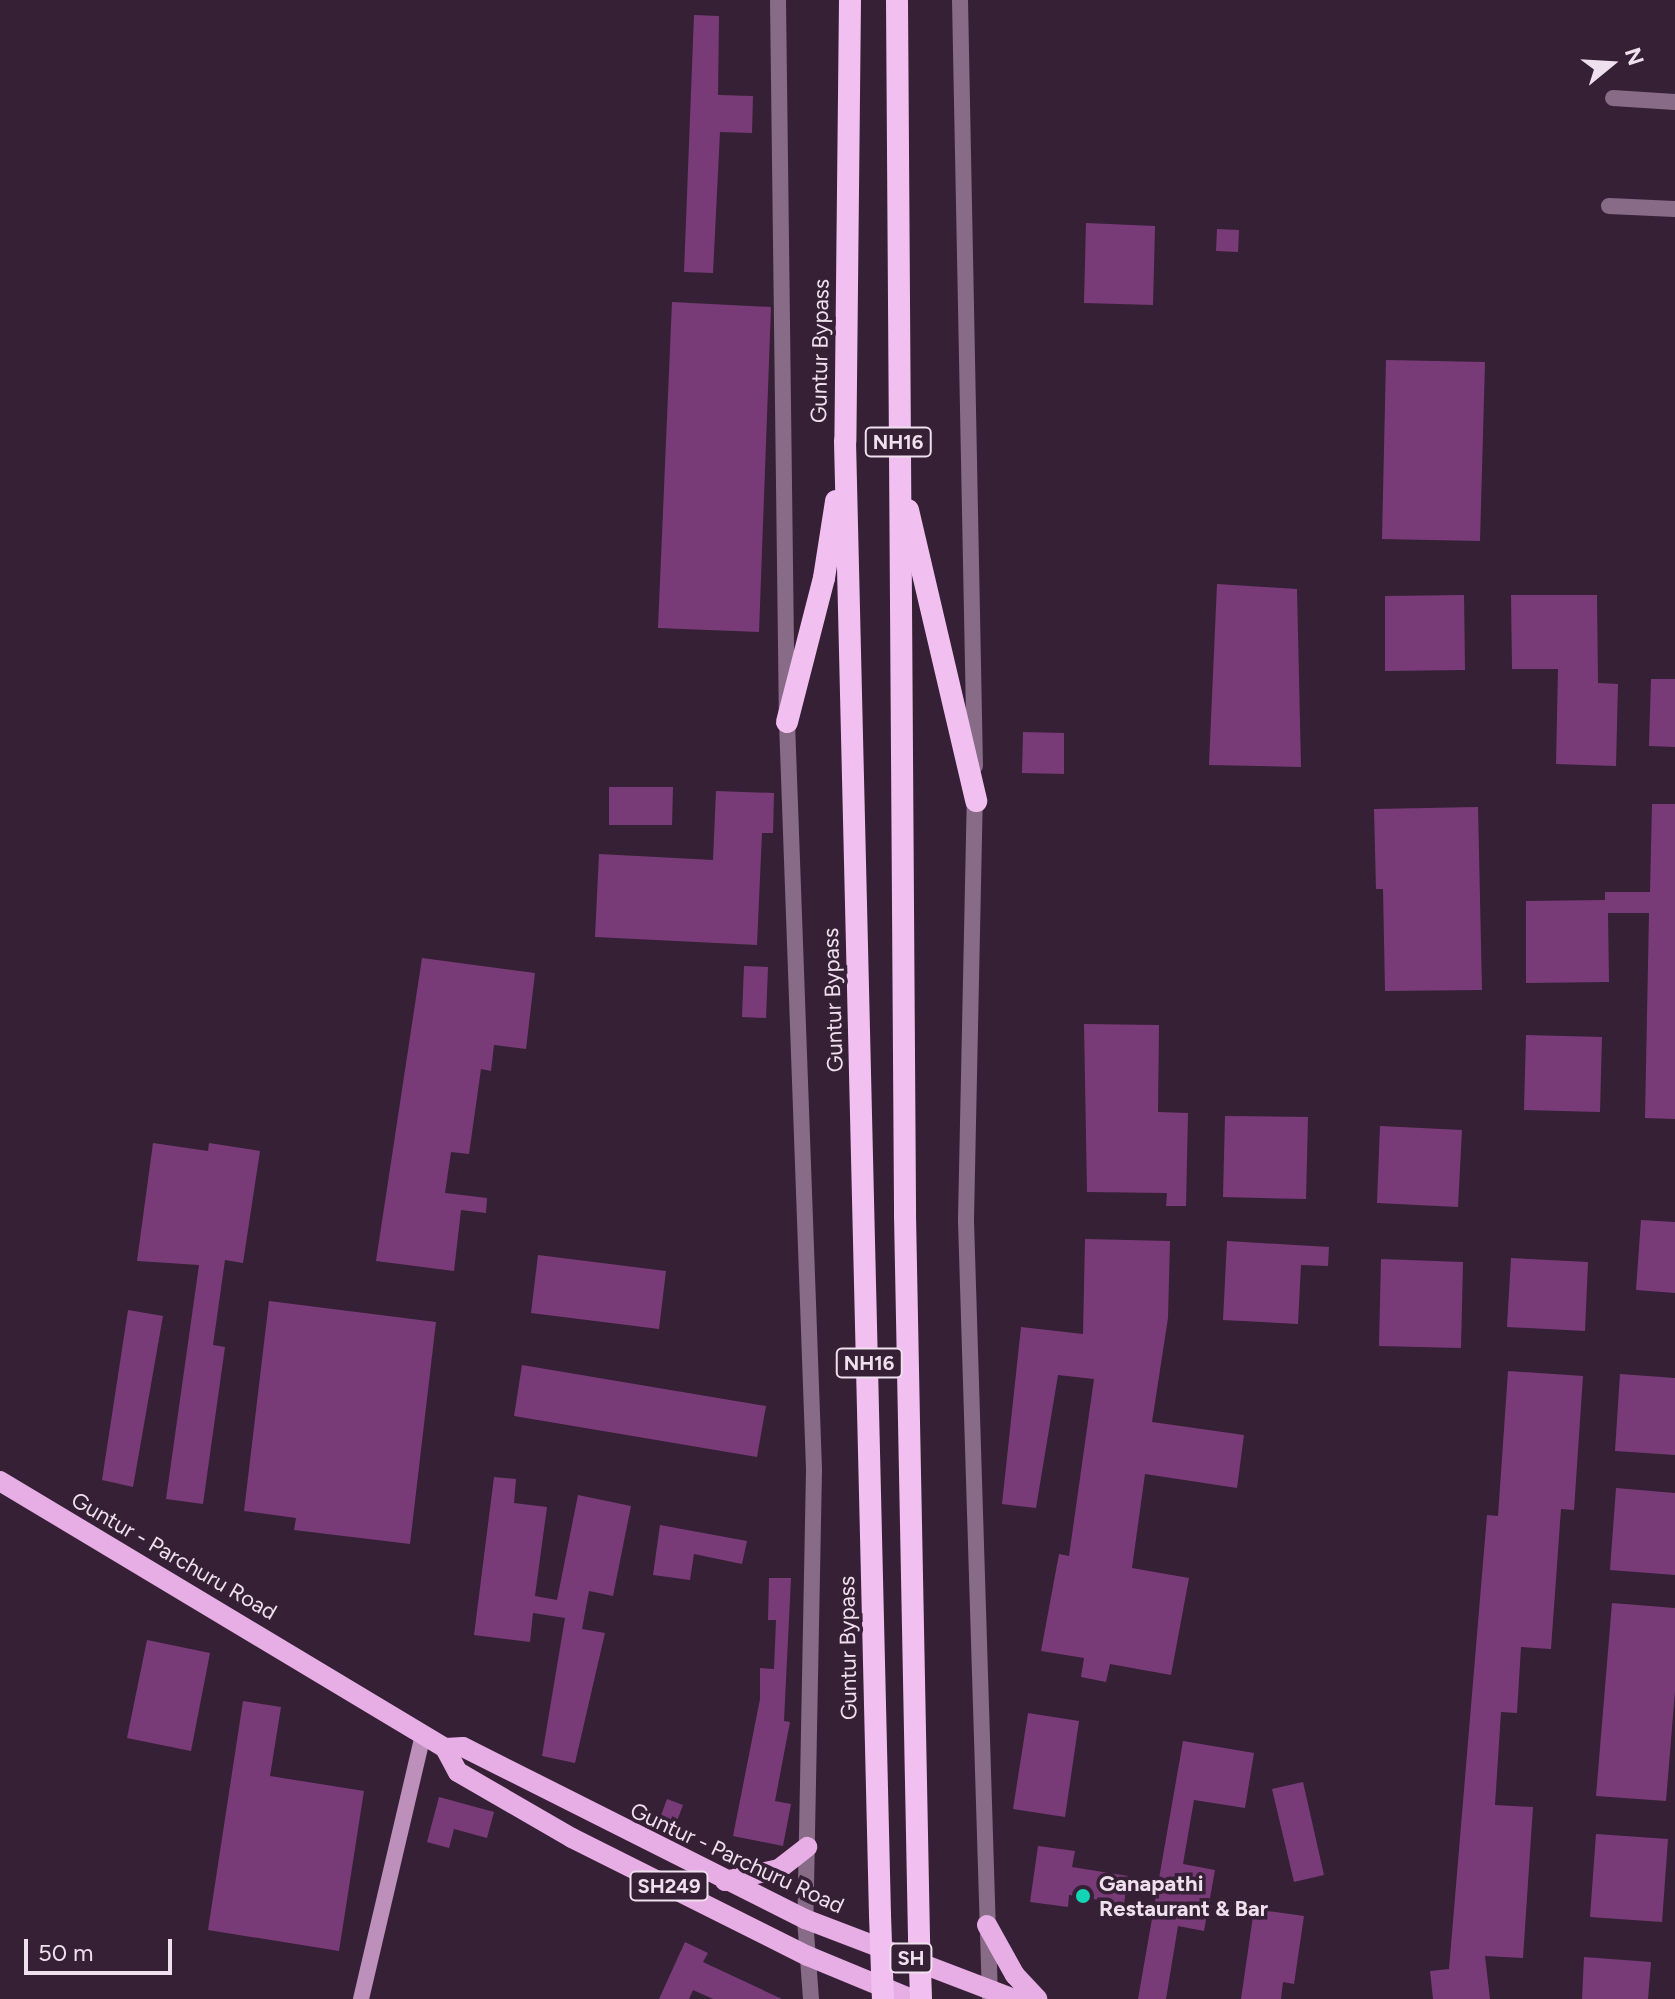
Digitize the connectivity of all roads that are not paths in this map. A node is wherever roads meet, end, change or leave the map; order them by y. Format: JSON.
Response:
{"nodes":[{"id":1,"x":778,"y":0,"type":"edge"},
{"id":2,"x":850,"y":0,"type":"edge"},
{"id":3,"x":897,"y":0,"type":"edge"},
{"id":4,"x":960,"y":0,"type":"edge"},
{"id":5,"x":1613,"y":98,"type":"dead end"},
{"id":6,"x":1675,"y":102,"type":"edge"},
{"id":7,"x":1609,"y":206,"type":"dead end"},
{"id":8,"x":1675,"y":209,"type":"edge"},
{"id":9,"x":845,"y":441,"type":"junction"},
{"id":10,"x":898,"y":466,"type":"junction"},
{"id":11,"x":787,"y":722,"type":"junction"},
{"id":12,"x":976,"y":801,"type":"junction"},
{"id":13,"x":0,"y":1481,"type":"edge"},
{"id":14,"x":423,"y":1734,"type":"junction"},
{"id":15,"x":445,"y":1748,"type":"junction"},
{"id":16,"x":807,"y":1847,"type":"junction"},
{"id":17,"x":725,"y":1881,"type":"junction"},
{"id":18,"x":805,"y":1919,"type":"junction"},
{"id":19,"x":987,"y":1925,"type":"junction"},
{"id":20,"x":808,"y":1956,"type":"junction"},
{"id":21,"x":990,"y":1993,"type":"edge"},
{"id":22,"x":361,"y":1999,"type":"edge"},
{"id":23,"x":811,"y":1999,"type":"edge"},
{"id":24,"x":883,"y":1999,"type":"edge"},
{"id":25,"x":912,"y":1999,"type":"edge"},
{"id":26,"x":921,"y":1999,"type":"edge"},
{"id":27,"x":1015,"y":1999,"type":"edge"},
{"id":28,"x":1037,"y":1999,"type":"edge"}],
"edges":[{"from":1,"to":11,"type":"street"},
{"from":2,"to":9,"type":"highway","name":"Guntur Bypass","number":"NH16"},
{"from":3,"to":10,"type":"highway","number":"NH16"},
{"from":4,"to":12,"type":"street"},
{"from":5,"to":6,"type":"street"},
{"from":7,"to":8,"type":"street"},
{"from":9,"to":11,"type":"highway"},
{"from":9,"to":24,"type":"highway","name":"Guntur Bypass","number":"NH16","bridge":true},
{"from":10,"to":12,"type":"highway"},
{"from":10,"to":26,"type":"highway","number":"NH16","bridge":true},
{"from":11,"to":16,"type":"street"},
{"from":12,"to":19,"type":"street"},
{"from":13,"to":14,"type":"main road","name":"Guntur - Parchuru Road","number":"SH249"},
{"from":14,"to":15,"type":"main road","name":"Guntur - Parchuru Road","number":"SH249"},
{"from":14,"to":22,"type":"main road"},
{"from":15,"to":17,"type":"main road","name":"Guntur - Parchuru Road","number":"SH249"},
{"from":15,"to":20,"type":"main road","name":"Guntur - Parchuru Road","number":"SH249"},
{"from":16,"to":17,"type":"main road"},
{"from":16,"to":18,"type":"street"},
{"from":17,"to":18,"type":"main road","name":"Guntur - Parchuru Road","number":"SH249"},
{"from":18,"to":20,"type":"street"},
{"from":18,"to":21,"type":"main road","name":"Guntur - Parchuru Road","number":"SH"},
{"from":19,"to":21,"type":"street"},
{"from":19,"to":28,"type":"main road"},
{"from":20,"to":23,"type":"street"},
{"from":20,"to":25,"type":"main road","name":"Guntur - Parchuru Road","number":"SH249"},
{"from":21,"to":27,"type":"main road","name":"Guntur - Parchuru Road","number":"SH"}]}
